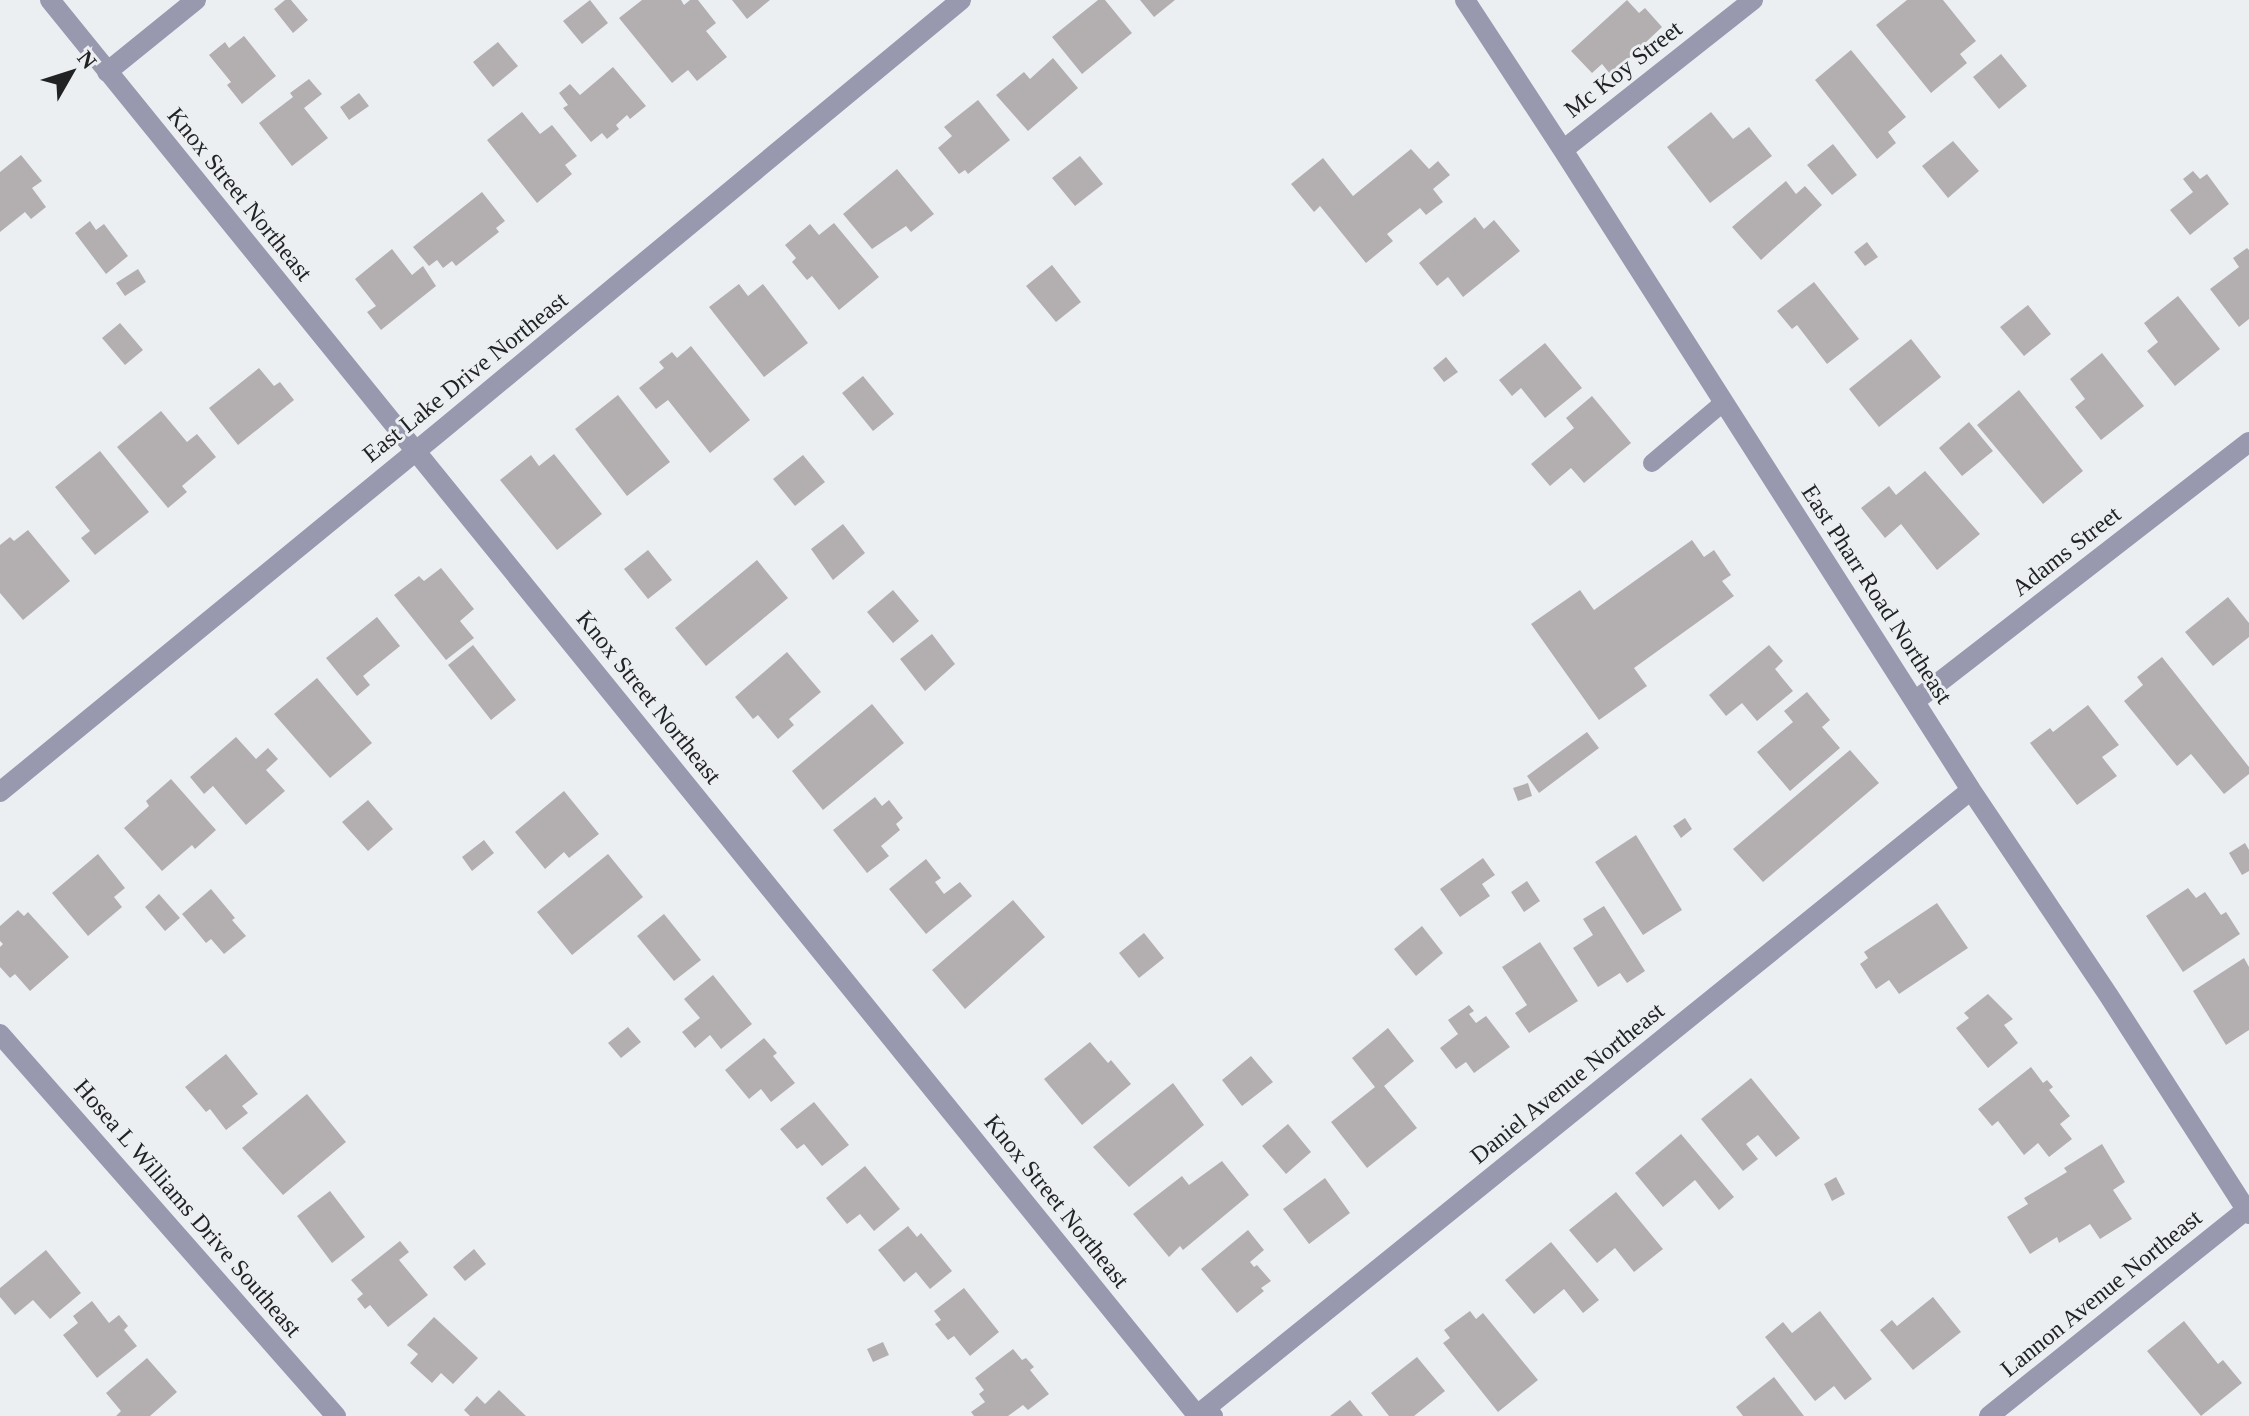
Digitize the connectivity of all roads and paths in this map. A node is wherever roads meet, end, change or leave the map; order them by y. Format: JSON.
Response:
{"nodes":[{"id":1,"x":50,"y":0,"type":"edge"},
{"id":2,"x":196,"y":0,"type":"edge"},
{"id":3,"x":961,"y":0,"type":"edge"},
{"id":4,"x":1465,"y":0,"type":"edge"},
{"id":5,"x":1753,"y":0,"type":"edge"},
{"id":6,"x":107,"y":72,"type":"junction"},
{"id":7,"x":1563,"y":150,"type":"junction"},
{"id":8,"x":1724,"y":402,"type":"junction"},
{"id":9,"x":2249,"y":442,"type":"edge"},
{"id":10,"x":415,"y":450,"type":"junction"},
{"id":11,"x":1652,"y":463,"type":"dead end"},
{"id":12,"x":1915,"y":701,"type":"junction"},
{"id":13,"x":1971,"y":790,"type":"junction"},
{"id":14,"x":0,"y":792,"type":"edge"},
{"id":15,"x":0,"y":1034,"type":"edge"},
{"id":16,"x":2248,"y":1212,"type":"edge"},
{"id":17,"x":336,"y":1416,"type":"edge"},
{"id":18,"x":1196,"y":1416,"type":"edge"},
{"id":19,"x":1213,"y":1416,"type":"edge"},
{"id":20,"x":1989,"y":1416,"type":"edge"}],
"edges":[{"from":1,"to":6,"type":"street","name":"Knox Street Northeast"},
{"from":2,"to":6,"type":"street"},
{"from":3,"to":10,"type":"street","name":"East Lake Drive Northeast"},
{"from":4,"to":7,"type":"street","name":"East Pharr Road Northeast"},
{"from":5,"to":7,"type":"street","name":"Mc Koy Street"},
{"from":6,"to":10,"type":"street","name":"Knox Street Northeast"},
{"from":7,"to":8,"type":"street","name":"East Pharr Road Northeast"},
{"from":8,"to":11,"type":"lane"},
{"from":8,"to":12,"type":"street","name":"East Pharr Road Northeast"},
{"from":9,"to":12,"type":"street","name":"Adams Street"},
{"from":10,"to":14,"type":"street","name":"East Lake Drive Northeast"},
{"from":10,"to":18,"type":"street","name":"Knox Street Northeast"},
{"from":12,"to":13,"type":"street","name":"East Pharr Road Northeast"},
{"from":13,"to":16,"type":"street","name":"East Pharr Road Northeast"},
{"from":13,"to":18,"type":"street","name":"Daniel Avenue Northeast"},
{"from":15,"to":17,"type":"street","name":"Hosea L Williams Drive Southeast"},
{"from":16,"to":20,"type":"street","name":"Lannon Avenue Northeast"},
{"from":18,"to":19,"type":"street"}]}
